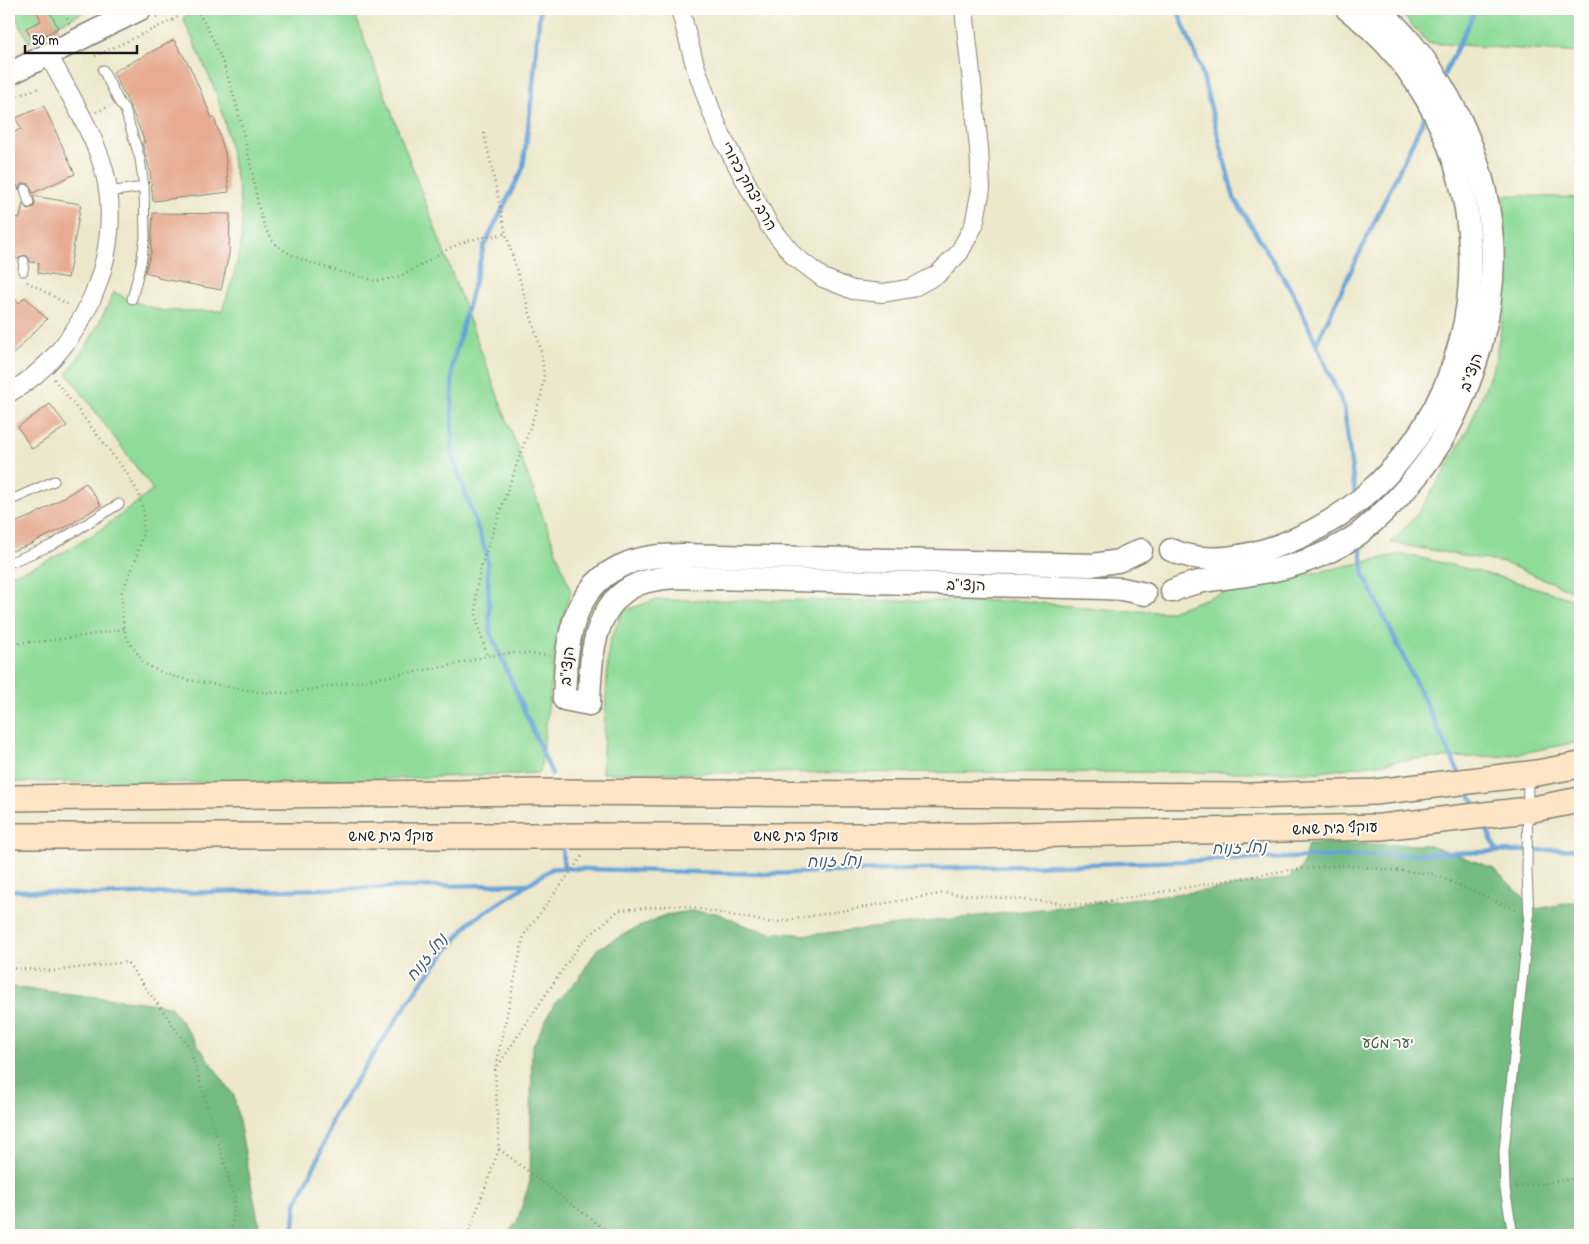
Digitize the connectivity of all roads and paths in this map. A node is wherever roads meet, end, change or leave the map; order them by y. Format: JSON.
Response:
{"nodes":[{"id":1,"x":140,"y":9,"type":"edge"},
{"id":2,"x":188,"y":9,"type":"edge"},
{"id":3,"x":196,"y":9,"type":"edge"},
{"id":4,"x":680,"y":9,"type":"edge"},
{"id":5,"x":964,"y":9,"type":"edge"},
{"id":6,"x":1348,"y":9,"type":"edge"},
{"id":7,"x":1378,"y":9,"type":"edge"},
{"id":8,"x":48,"y":54,"type":"junction"},
{"id":9,"x":96,"y":56,"type":"dead end"},
{"id":10,"x":103,"y":70,"type":"dead end"},
{"id":11,"x":9,"y":74,"type":"edge"},
{"id":12,"x":40,"y":88,"type":"dead end"},
{"id":13,"x":9,"y":100,"type":"edge"},
{"id":14,"x":484,"y":133,"type":"dead end"},
{"id":15,"x":144,"y":187,"type":"junction"},
{"id":16,"x":25,"y":189,"type":"dead end"},
{"id":17,"x":108,"y":192,"type":"junction"},
{"id":18,"x":29,"y":203,"type":"dead end"},
{"id":19,"x":9,"y":229,"type":"edge"},
{"id":20,"x":13,"y":230,"type":"dead end"},
{"id":21,"x":506,"y":234,"type":"junction"},
{"id":22,"x":24,"y":260,"type":"dead end"},
{"id":23,"x":22,"y":275,"type":"joint"},
{"id":24,"x":132,"y":298,"type":"dead end"},
{"id":25,"x":75,"y":311,"type":"junction"},
{"id":26,"x":44,"y":366,"type":"junction"},
{"id":27,"x":9,"y":392,"type":"edge"},
{"id":28,"x":54,"y":482,"type":"dead end"},
{"id":29,"x":9,"y":501,"type":"edge"},
{"id":30,"x":119,"y":504,"type":"dead end"},
{"id":31,"x":1141,"y":550,"type":"junction"},
{"id":32,"x":1171,"y":550,"type":"junction"},
{"id":33,"x":9,"y":563,"type":"edge"},
{"id":34,"x":1172,"y":592,"type":"junction"},
{"id":35,"x":1145,"y":594,"type":"junction"},
{"id":36,"x":124,"y":629,"type":"junction"},
{"id":37,"x":9,"y":643,"type":"edge"},
{"id":38,"x":486,"y":656,"type":"junction"},
{"id":39,"x":567,"y":656,"type":"junction"},
{"id":40,"x":1580,"y":765,"type":"edge"},
{"id":41,"x":1528,"y":773,"type":"junction"},
{"id":42,"x":9,"y":798,"type":"edge"},
{"id":43,"x":1580,"y":800,"type":"edge"},
{"id":44,"x":1528,"y":810,"type":"junction"},
{"id":45,"x":9,"y":836,"type":"edge"},
{"id":46,"x":597,"y":836,"type":"junction"},
{"id":47,"x":1529,"y":916,"type":"junction"},
{"id":48,"x":9,"y":968,"type":"edge"},
{"id":49,"x":495,"y":1070,"type":"junction"},
{"id":50,"x":499,"y":1150,"type":"junction"},
{"id":51,"x":1580,"y":1169,"type":"edge"},
{"id":52,"x":1505,"y":1189,"type":"junction"},
{"id":53,"x":231,"y":1235,"type":"edge"},
{"id":54,"x":468,"y":1235,"type":"edge"},
{"id":55,"x":612,"y":1235,"type":"edge"},
{"id":56,"x":1513,"y":1235,"type":"edge"}],
"edges":[{"from":1,"to":8,"type":"street"},
{"from":2,"to":9,"type":"path"},
{"from":3,"to":21,"type":"path"},
{"from":4,"to":5,"type":"street","name":"הרב יצחק כדורי"},
{"from":6,"to":32,"type":"street","name":"הנצי\"ב"},
{"from":7,"to":34,"type":"street","name":"הנצי\"ב"},
{"from":8,"to":11,"type":"street"},
{"from":8,"to":17,"type":"street"},
{"from":10,"to":15,"type":"lane"},
{"from":12,"to":13,"type":"path"},
{"from":14,"to":21,"type":"path"},
{"from":15,"to":17,"type":"lane"},
{"from":15,"to":24,"type":"lane"},
{"from":16,"to":18,"type":"lane"},
{"from":17,"to":25,"type":"street"},
{"from":19,"to":20,"type":"path"},
{"from":21,"to":38,"type":"path"},
{"from":22,"to":23,"type":"lane"},
{"from":23,"to":25,"type":"path"},
{"from":25,"to":26,"type":"street"},
{"from":26,"to":27,"type":"street"},
{"from":26,"to":36,"type":"path"},
{"from":28,"to":29,"type":"lane"},
{"from":30,"to":33,"type":"lane"},
{"from":31,"to":32,"type":"street"},
{"from":31,"to":35,"type":"street"},
{"from":31,"to":39,"type":"street","name":"הנצי\"ב"},
{"from":32,"to":34,"type":"street"},
{"from":34,"to":35,"type":"street"},
{"from":35,"to":39,"type":"street","name":"הנצי\"ב"},
{"from":36,"to":37,"type":"path"},
{"from":36,"to":38,"type":"path"},
{"from":38,"to":39,"type":"path"},
{"from":40,"to":41,"type":"main road"},
{"from":41,"to":42,"type":"main road"},
{"from":41,"to":44,"type":"lane"},
{"from":43,"to":44,"type":"main road","name":"עוקף בית שמש"},
{"from":44,"to":46,"type":"main road","name":"עוקף בית שמש"},
{"from":44,"to":47,"type":"lane"},
{"from":45,"to":46,"type":"main road","name":"עוקף בית שמש"},
{"from":46,"to":49,"type":"path"},
{"from":47,"to":49,"type":"path"},
{"from":47,"to":52,"type":"lane"},
{"from":48,"to":53,"type":"path"},
{"from":49,"to":50,"type":"path"},
{"from":50,"to":54,"type":"path"},
{"from":50,"to":55,"type":"path"},
{"from":51,"to":52,"type":"path"},
{"from":52,"to":56,"type":"lane"}]}
